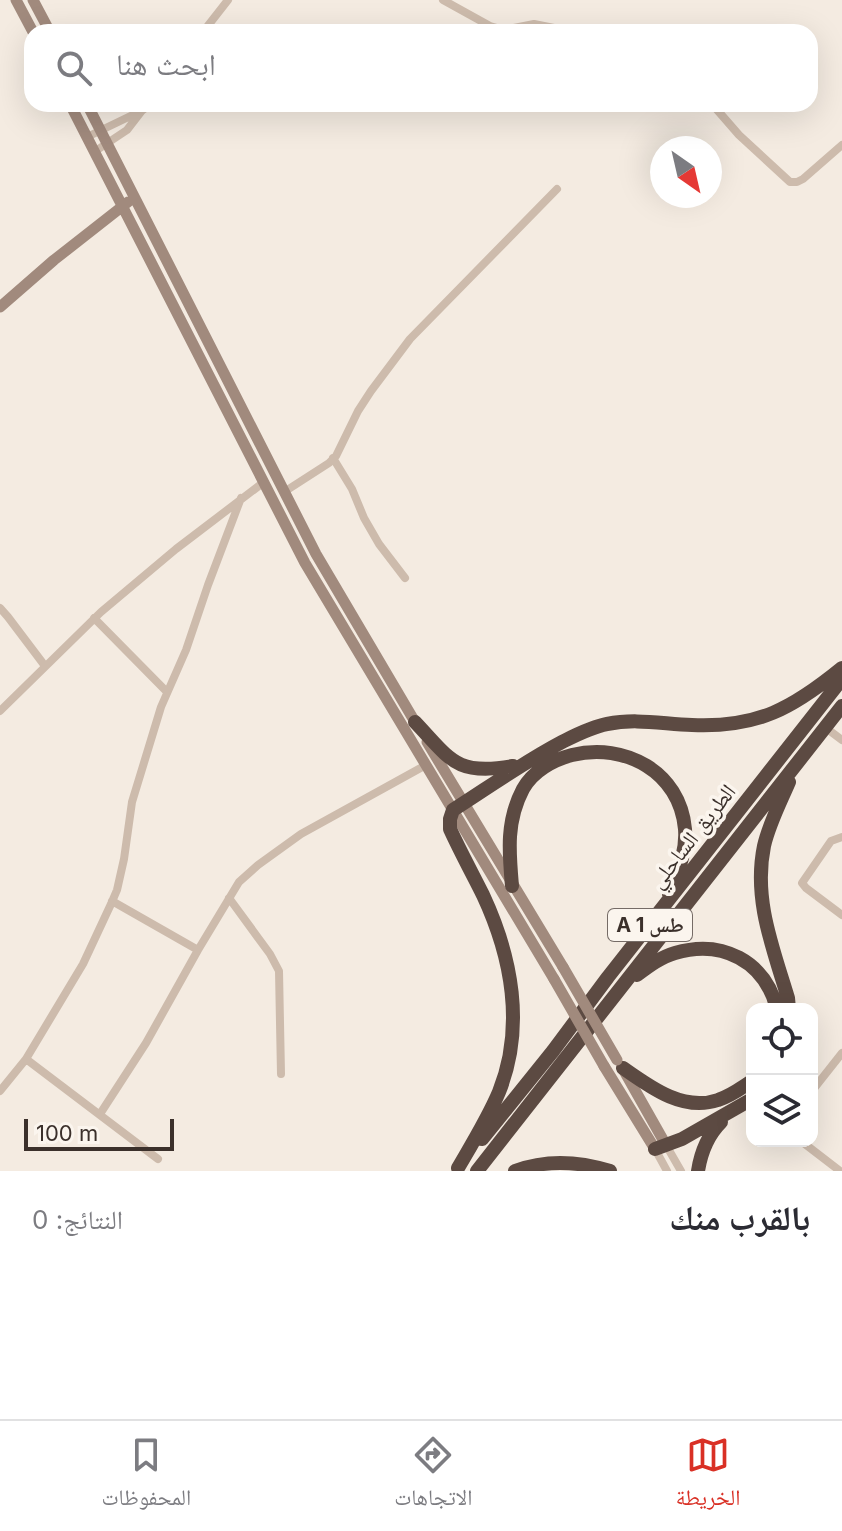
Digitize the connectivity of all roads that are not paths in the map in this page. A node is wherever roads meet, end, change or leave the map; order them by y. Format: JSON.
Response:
{"nodes":[{"id":1,"x":16,"y":0,"type":"edge"},
{"id":2,"x":33,"y":0,"type":"edge"},
{"id":3,"x":228,"y":0,"type":"edge"},
{"id":4,"x":443,"y":0,"type":"edge"},
{"id":5,"x":29,"y":24,"type":"edge"},
{"id":6,"x":46,"y":24,"type":"edge"},
{"id":7,"x":209,"y":24,"type":"edge"},
{"id":8,"x":486,"y":24,"type":"edge"},
{"id":9,"x":74,"y":112,"type":"edge"},
{"id":10,"x":91,"y":112,"type":"edge"},
{"id":11,"x":135,"y":112,"type":"edge"},
{"id":12,"x":141,"y":112,"type":"edge"},
{"id":13,"x":719,"y":112,"type":"edge"},
{"id":14,"x":100,"y":130,"type":"junction"},
{"id":15,"x":87,"y":137,"type":"junction"},
{"id":16,"x":108,"y":144,"type":"junction"},
{"id":17,"x":842,"y":145,"type":"edge"},
{"id":18,"x":94,"y":152,"type":"junction"},
{"id":19,"x":557,"y":189,"type":"dead end"},
{"id":20,"x":136,"y":198,"type":"junction"},
{"id":21,"x":122,"y":206,"type":"junction"},
{"id":22,"x":0,"y":307,"type":"edge"},
{"id":23,"x":333,"y":458,"type":"junction"},
{"id":24,"x":264,"y":482,"type":"junction"},
{"id":25,"x":284,"y":492,"type":"junction"},
{"id":26,"x":241,"y":498,"type":"junction"},
{"id":27,"x":405,"y":578,"type":"dead end"},
{"id":28,"x":0,"y":608,"type":"edge"},
{"id":29,"x":94,"y":618,"type":"junction"},
{"id":30,"x":45,"y":666,"type":"junction"},
{"id":31,"x":842,"y":668,"type":"edge"},
{"id":32,"x":842,"y":679,"type":"edge"},
{"id":33,"x":167,"y":692,"type":"junction"},
{"id":34,"x":842,"y":706,"type":"edge"},
{"id":35,"x":0,"y":711,"type":"edge"},
{"id":36,"x":415,"y":722,"type":"junction"},
{"id":37,"x":826,"y":728,"type":"junction"},
{"id":38,"x":842,"y":740,"type":"edge"},
{"id":39,"x":800,"y":760,"type":"junction"},
{"id":40,"x":426,"y":765,"type":"junction"},
{"id":41,"x":521,"y":765,"type":"junction"},
{"id":42,"x":458,"y":806,"type":"junction"},
{"id":43,"x":842,"y":837,"type":"edge"},
{"id":44,"x":512,"y":886,"type":"junction"},
{"id":45,"x":229,"y":898,"type":"junction"},
{"id":46,"x":112,"y":901,"type":"junction"},
{"id":47,"x":666,"y":904,"type":"junction"},
{"id":48,"x":842,"y":915,"type":"edge"},
{"id":49,"x":198,"y":950,"type":"junction"},
{"id":50,"x":610,"y":999,"type":"junction"},
{"id":51,"x":775,"y":1003,"type":"edge"},
{"id":52,"x":788,"y":1003,"type":"edge"},
{"id":53,"x":842,"y":1053,"type":"edge"},
{"id":54,"x":26,"y":1059,"type":"junction"},
{"id":55,"x":620,"y":1064,"type":"junction"},
{"id":56,"x":281,"y":1074,"type":"dead end"},
{"id":57,"x":818,"y":1083,"type":"edge"},
{"id":58,"x":746,"y":1085,"type":"edge"},
{"id":59,"x":0,"y":1091,"type":"edge"},
{"id":60,"x":746,"y":1103,"type":"edge"},
{"id":61,"x":730,"y":1113,"type":"junction"},
{"id":62,"x":100,"y":1114,"type":"junction"},
{"id":63,"x":661,"y":1147,"type":"junction"},
{"id":64,"x":809,"y":1147,"type":"edge"},
{"id":65,"x":158,"y":1159,"type":"dead end"},
{"id":66,"x":457,"y":1170,"type":"edge"},
{"id":67,"x":477,"y":1171,"type":"edge"},
{"id":68,"x":515,"y":1171,"type":"edge"},
{"id":69,"x":610,"y":1171,"type":"edge"},
{"id":70,"x":667,"y":1171,"type":"edge"},
{"id":71,"x":681,"y":1171,"type":"edge"},
{"id":72,"x":698,"y":1171,"type":"edge"},
{"id":73,"x":840,"y":1171,"type":"edge"}],
"edges":[{"from":1,"to":5,"type":"main road"},
{"from":2,"to":6,"type":"main road"},
{"from":3,"to":7,"type":"street"},
{"from":4,"to":8,"type":"street"},
{"from":9,"to":15,"type":"main road"},
{"from":10,"to":14,"type":"main road"},
{"from":11,"to":14,"type":"street"},
{"from":12,"to":16,"type":"street"},
{"from":13,"to":17,"type":"street"},
{"from":14,"to":15,"type":"street"},
{"from":14,"to":16,"type":"main road"},
{"from":15,"to":18,"type":"main road"},
{"from":16,"to":18,"type":"street"},
{"from":16,"to":20,"type":"main road"},
{"from":18,"to":21,"type":"main road"},
{"from":19,"to":23,"type":"street"},
{"from":20,"to":21,"type":"main road"},
{"from":20,"to":25,"type":"main road"},
{"from":21,"to":22,"type":"main road"},
{"from":21,"to":24,"type":"main road"},
{"from":23,"to":25,"type":"street"},
{"from":23,"to":27,"type":"street"},
{"from":24,"to":26,"type":"street"},
{"from":24,"to":40,"type":"main road"},
{"from":25,"to":36,"type":"main road"},
{"from":26,"to":29,"type":"street"},
{"from":26,"to":33,"type":"street"},
{"from":28,"to":30,"type":"street"},
{"from":29,"to":30,"type":"street"},
{"from":29,"to":33,"type":"street"},
{"from":30,"to":35,"type":"street"},
{"from":31,"to":41,"type":"highway"},
{"from":32,"to":47,"type":"highway","name":"الطريق الساحلي","number":"A 1 طس"},
{"from":33,"to":46,"type":"street"},
{"from":34,"to":37,"type":"highway","name":"الطريق الساحلي","number":"A 1 طس"},
{"from":36,"to":41,"type":"highway"},
{"from":36,"to":42,"type":"main road"},
{"from":37,"to":38,"type":"street"},
{"from":37,"to":39,"type":"highway","name":"الطريق الساحلي","number":"A 1 طس"},
{"from":39,"to":50,"type":"highway","name":"الطريق الساحلي","number":"A 1 طس"},
{"from":39,"to":52,"type":"highway"},
{"from":40,"to":42,"type":"main road"},
{"from":40,"to":45,"type":"street"},
{"from":41,"to":42,"type":"highway"},
{"from":42,"to":44,"type":"main road"},
{"from":42,"to":63,"type":"main road","bridge":true},
{"from":42,"to":66,"type":"highway"},
{"from":43,"to":48,"type":"street"},
{"from":44,"to":47,"type":"highway"},
{"from":44,"to":55,"type":"main road","bridge":true},
{"from":45,"to":49,"type":"street"},
{"from":45,"to":56,"type":"street"},
{"from":46,"to":49,"type":"street"},
{"from":46,"to":54,"type":"street"},
{"from":47,"to":66,"type":"highway","name":"الطريق الساحلي","number":"A 1 طس"},
{"from":49,"to":62,"type":"street"},
{"from":50,"to":51,"type":"highway"},
{"from":50,"to":67,"type":"highway","name":"الطريق الساحلي","number":"A 1 طس"},
{"from":53,"to":57,"type":"street"},
{"from":54,"to":59,"type":"street"},
{"from":54,"to":62,"type":"street"},
{"from":55,"to":58,"type":"highway"},
{"from":55,"to":63,"type":"main road"},
{"from":60,"to":61,"type":"highway"},
{"from":61,"to":63,"type":"highway"},
{"from":61,"to":72,"type":"highway"},
{"from":62,"to":65,"type":"street"},
{"from":63,"to":70,"type":"street"},
{"from":63,"to":71,"type":"street"},
{"from":64,"to":73,"type":"street"},
{"from":68,"to":69,"type":"highway"}]}
